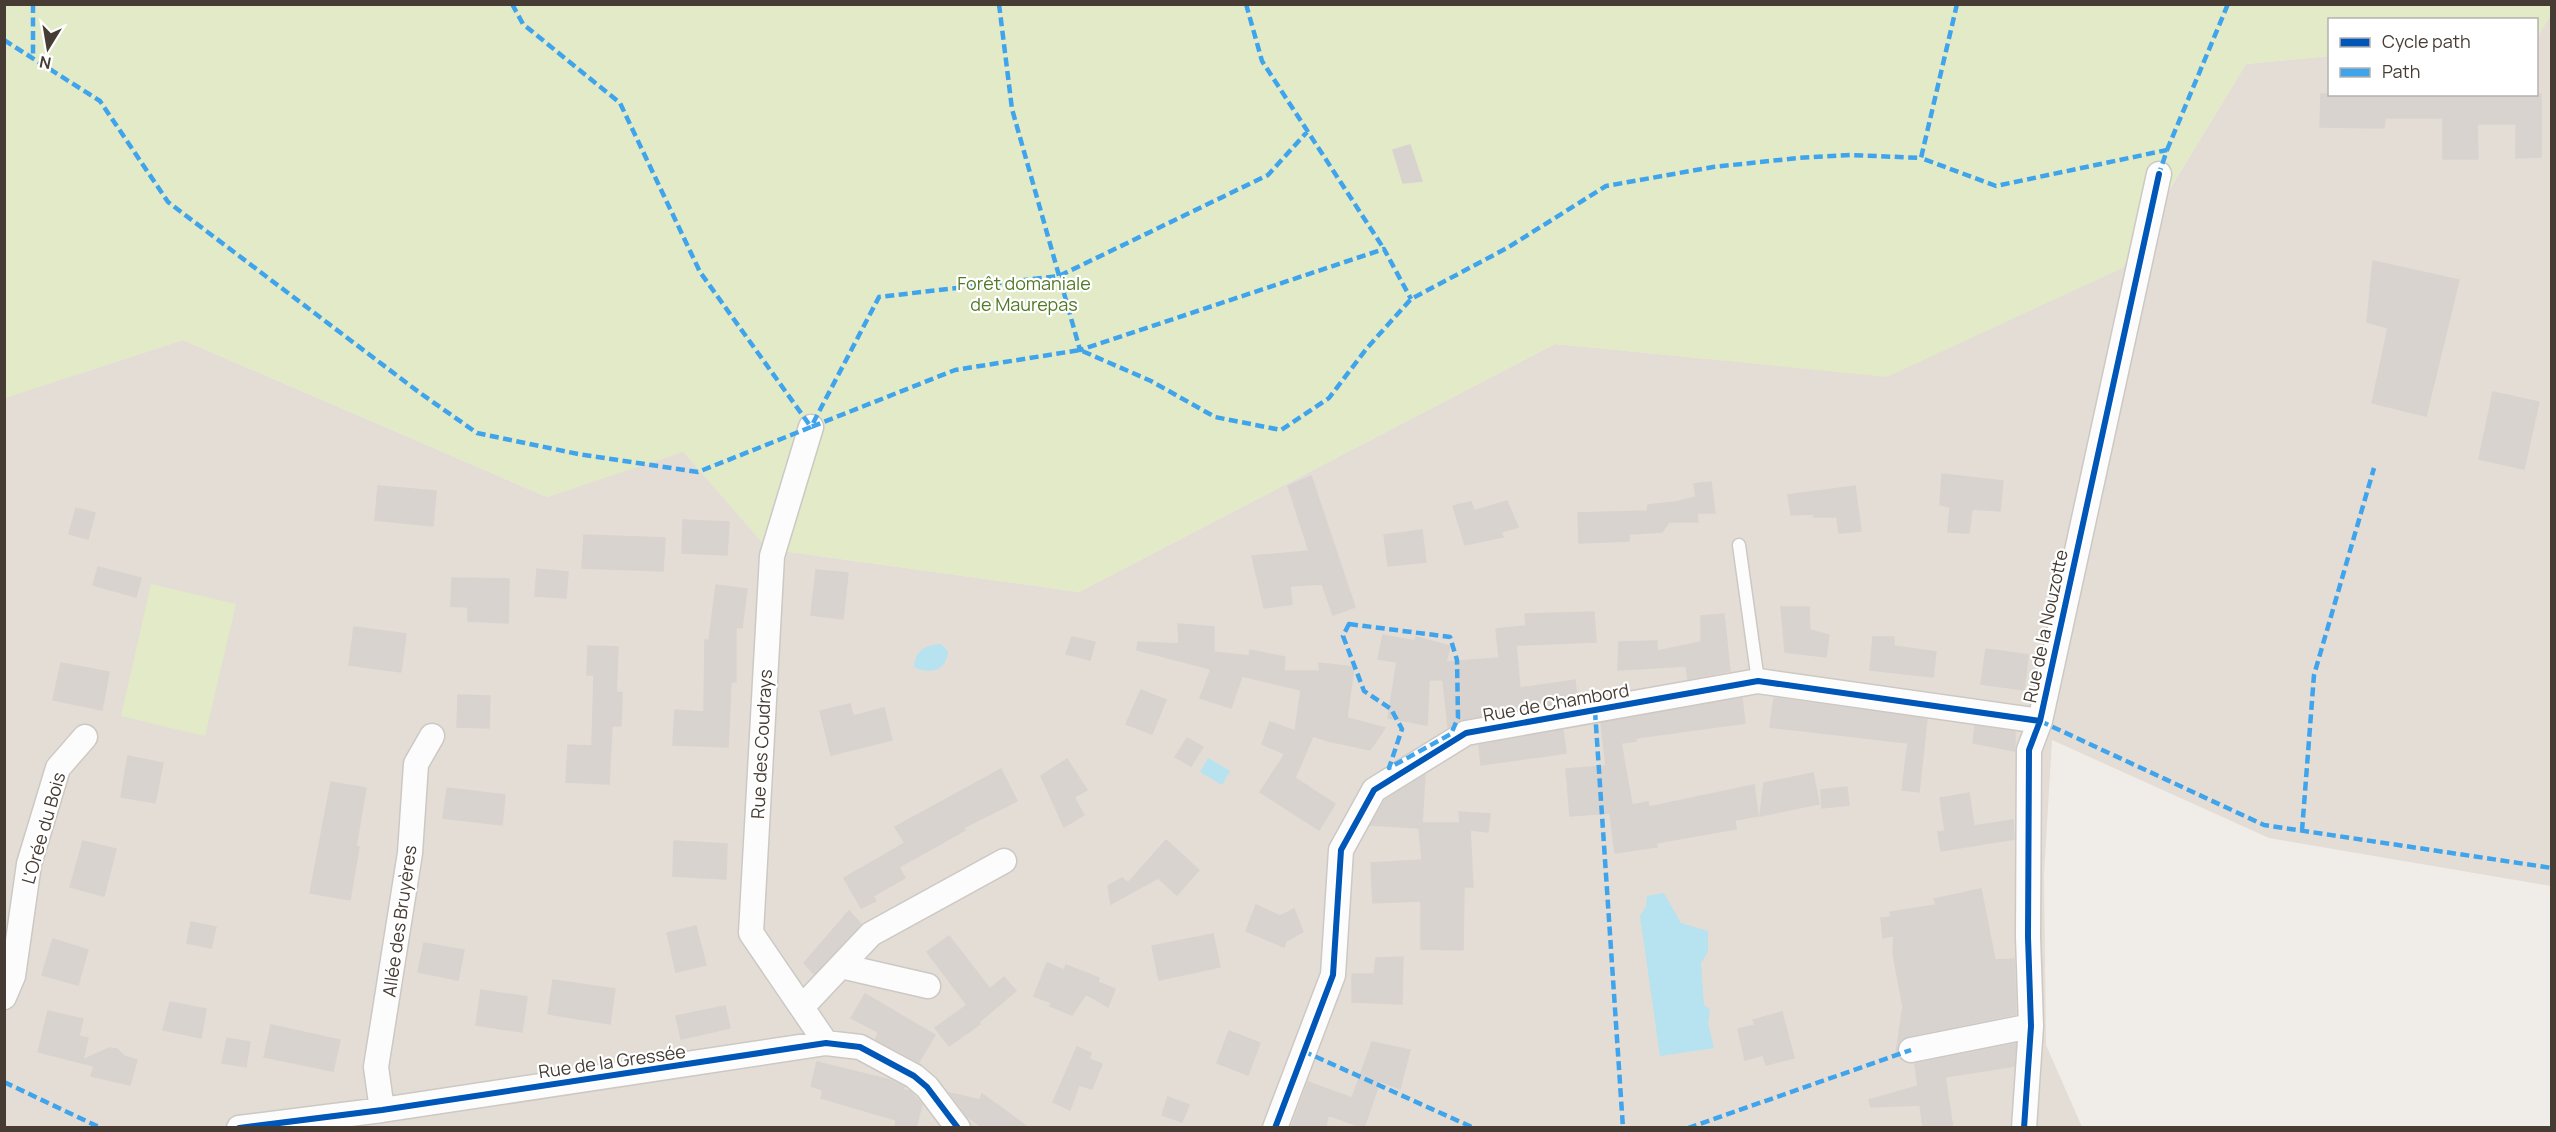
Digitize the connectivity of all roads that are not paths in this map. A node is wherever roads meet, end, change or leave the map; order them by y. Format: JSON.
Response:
{"nodes":[{"id":1,"x":2159,"y":174,"type":"dead end"},
{"id":2,"x":811,"y":427,"type":"dead end"},
{"id":3,"x":1739,"y":545,"type":"dead end"},
{"id":4,"x":1758,"y":681,"type":"junction"},
{"id":5,"x":2040,"y":722,"type":"junction"},
{"id":6,"x":432,"y":736,"type":"dead end"},
{"id":7,"x":85,"y":737,"type":"dead end"},
{"id":8,"x":1004,"y":861,"type":"dead end"},
{"id":9,"x":840,"y":966,"type":"junction"},
{"id":10,"x":928,"y":986,"type":"dead end"},
{"id":11,"x":4,"y":997,"type":"edge"},
{"id":12,"x":803,"y":1006,"type":"junction"},
{"id":13,"x":2031,"y":1026,"type":"junction"},
{"id":14,"x":826,"y":1042,"type":"junction"},
{"id":15,"x":1911,"y":1050,"type":"dead end"},
{"id":16,"x":382,"y":1110,"type":"junction"},
{"id":17,"x":239,"y":1128,"type":"edge"},
{"id":18,"x":958,"y":1128,"type":"edge"},
{"id":19,"x":1275,"y":1128,"type":"edge"},
{"id":20,"x":2024,"y":1128,"type":"edge"}],
"edges":[{"from":1,"to":5,"type":"street","name":"Rue de la Nouzotte"},
{"from":2,"to":12,"type":"street","name":"Rue des Coudrays"},
{"from":3,"to":4,"type":"lane"},
{"from":4,"to":5,"type":"street","name":"Rue de Chambord"},
{"from":4,"to":19,"type":"street","name":"Rue de Chambord"},
{"from":5,"to":13,"type":"street","name":"Rue de la Nouzotte"},
{"from":6,"to":16,"type":"street","name":"Allée des Bruyères"},
{"from":7,"to":11,"type":"street","name":"L'Orée du Bois"},
{"from":8,"to":9,"type":"street"},
{"from":9,"to":10,"type":"street"},
{"from":9,"to":12,"type":"street"},
{"from":12,"to":14,"type":"street","name":"Rue des Coudrays"},
{"from":13,"to":15,"type":"street"},
{"from":13,"to":20,"type":"street","name":"Rue de la Nouzotte"},
{"from":14,"to":16,"type":"street","name":"Rue de la Gressée"},
{"from":14,"to":18,"type":"street","name":"Rue de la Gressée"},
{"from":16,"to":17,"type":"street","name":"Rue de la Gressée"}]}
